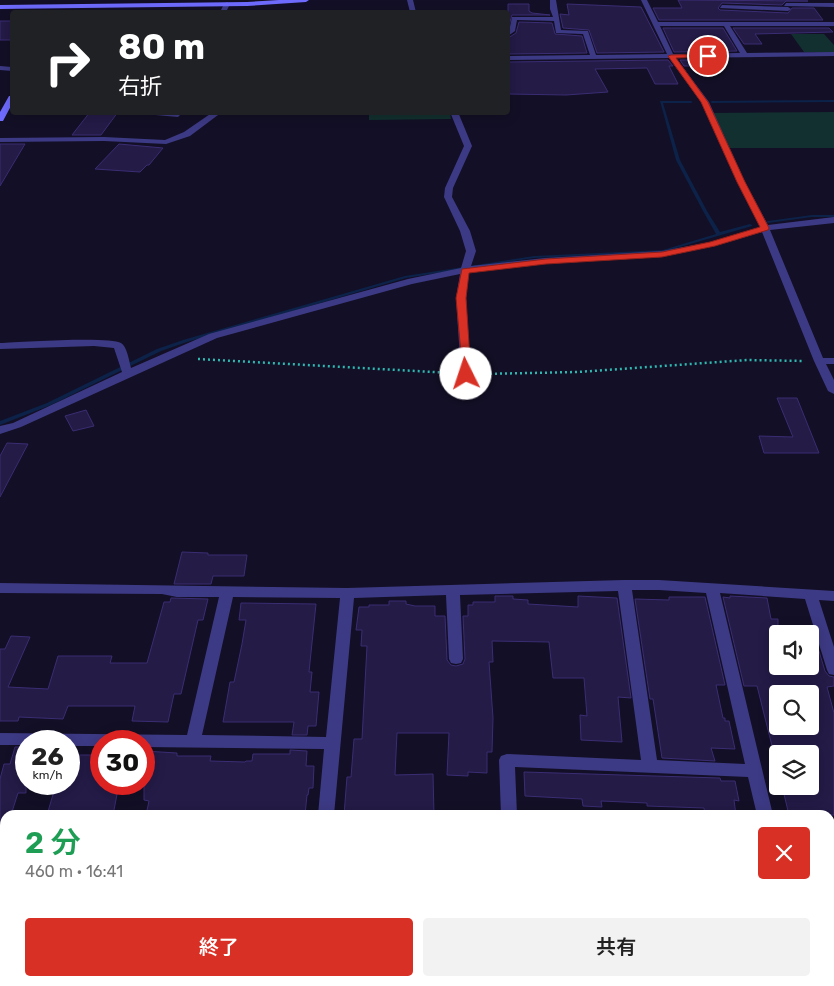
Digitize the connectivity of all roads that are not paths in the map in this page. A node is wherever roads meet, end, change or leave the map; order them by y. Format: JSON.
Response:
{"nodes":[{"id":1,"x":306,"y":0,"type":"edge"},
{"id":2,"x":553,"y":0,"type":"edge"},
{"id":3,"x":644,"y":0,"type":"edge"},
{"id":4,"x":72,"y":3,"type":"edge"},
{"id":5,"x":227,"y":4,"type":"junction"},
{"id":6,"x":786,"y":4,"type":"edge"},
{"id":7,"x":834,"y":5,"type":"edge"},
{"id":8,"x":0,"y":7,"type":"edge"},
{"id":9,"x":722,"y":7,"type":"dead end"},
{"id":10,"x":225,"y":10,"type":"edge"},
{"id":11,"x":511,"y":18,"type":"edge"},
{"id":12,"x":557,"y":20,"type":"junction"},
{"id":13,"x":656,"y":24,"type":"junction"},
{"id":14,"x":726,"y":24,"type":"junction"},
{"id":15,"x":790,"y":24,"type":"junction"},
{"id":16,"x":834,"y":24,"type":"edge"},
{"id":17,"x":510,"y":32,"type":"edge"},
{"id":18,"x":834,"y":54,"type":"edge"},
{"id":19,"x":745,"y":55,"type":"junction"},
{"id":20,"x":671,"y":56,"type":"junction"},
{"id":21,"x":510,"y":58,"type":"edge"},
{"id":22,"x":594,"y":58,"type":"junction"},
{"id":23,"x":10,"y":102,"type":"edge"},
{"id":24,"x":215,"y":115,"type":"edge"},
{"id":25,"x":455,"y":115,"type":"edge"},
{"id":26,"x":0,"y":119,"type":"edge"},
{"id":27,"x":0,"y":140,"type":"edge"},
{"id":28,"x":834,"y":220,"type":"edge"},
{"id":29,"x":765,"y":228,"type":"junction"},
{"id":30,"x":465,"y":270,"type":"junction"},
{"id":31,"x":0,"y":346,"type":"edge"},
{"id":32,"x":819,"y":361,"type":"junction"},
{"id":33,"x":834,"y":361,"type":"edge"},
{"id":34,"x":128,"y":373,"type":"junction"},
{"id":35,"x":466,"y":374,"type":"road end"},
{"id":36,"x":834,"y":391,"type":"edge"},
{"id":37,"x":0,"y":430,"type":"edge"},
{"id":38,"x":624,"y":585,"type":"junction"},
{"id":39,"x":0,"y":588,"type":"edge"},
{"id":40,"x":712,"y":589,"type":"junction"},
{"id":41,"x":453,"y":591,"type":"junction"},
{"id":42,"x":227,"y":592,"type":"junction"},
{"id":43,"x":347,"y":593,"type":"junction"},
{"id":44,"x":810,"y":594,"type":"junction"},
{"id":45,"x":834,"y":596,"type":"edge"},
{"id":46,"x":456,"y":659,"type":"dead end"},
{"id":47,"x":834,"y":670,"type":"edge"},
{"id":48,"x":0,"y":739,"type":"edge"},
{"id":49,"x":193,"y":742,"type":"junction"},
{"id":50,"x":333,"y":743,"type":"junction"},
{"id":51,"x":650,"y":766,"type":"junction"},
{"id":52,"x":754,"y":770,"type":"junction"},
{"id":53,"x":326,"y":810,"type":"edge"},
{"id":54,"x":510,"y":810,"type":"edge"},
{"id":55,"x":763,"y":810,"type":"edge"}],
"edges":[{"from":1,"to":5,"type":"street"},
{"from":2,"to":12,"type":"street"},
{"from":3,"to":13,"type":"street"},
{"from":4,"to":5,"type":"street"},
{"from":4,"to":8,"type":"street"},
{"from":5,"to":10,"type":"street"},
{"from":6,"to":7,"type":"street"},
{"from":6,"to":9,"type":"street"},
{"from":6,"to":15,"type":"street"},
{"from":11,"to":12,"type":"street"},
{"from":11,"to":17,"type":"street"},
{"from":12,"to":22,"type":"street"},
{"from":13,"to":14,"type":"street"},
{"from":13,"to":20,"type":"street"},
{"from":14,"to":15,"type":"street"},
{"from":14,"to":19,"type":"street"},
{"from":15,"to":16,"type":"street"},
{"from":18,"to":19,"type":"street"},
{"from":19,"to":20,"type":"street"},
{"from":20,"to":22,"type":"street"},
{"from":20,"to":29,"type":"street"},
{"from":21,"to":22,"type":"street"},
{"from":23,"to":26,"type":"street"},
{"from":24,"to":27,"type":"street"},
{"from":25,"to":30,"type":"street"},
{"from":28,"to":29,"type":"street"},
{"from":29,"to":30,"type":"street"},
{"from":29,"to":32,"type":"street"},
{"from":30,"to":34,"type":"street"},
{"from":30,"to":35,"type":"street"},
{"from":31,"to":34,"type":"street"},
{"from":32,"to":33,"type":"street"},
{"from":32,"to":36,"type":"street"},
{"from":34,"to":37,"type":"street"},
{"from":38,"to":40,"type":"street"},
{"from":38,"to":41,"type":"street"},
{"from":38,"to":51,"type":"street"},
{"from":39,"to":42,"type":"street"},
{"from":40,"to":44,"type":"street"},
{"from":40,"to":52,"type":"street"},
{"from":41,"to":43,"type":"street"},
{"from":41,"to":46,"type":"street"},
{"from":42,"to":43,"type":"street"},
{"from":42,"to":49,"type":"street"},
{"from":43,"to":50,"type":"street"},
{"from":44,"to":45,"type":"street"},
{"from":44,"to":47,"type":"street"},
{"from":48,"to":49,"type":"street"},
{"from":49,"to":50,"type":"street"},
{"from":50,"to":53,"type":"street"},
{"from":51,"to":52,"type":"street"},
{"from":51,"to":54,"type":"street"},
{"from":52,"to":55,"type":"street"}]}
